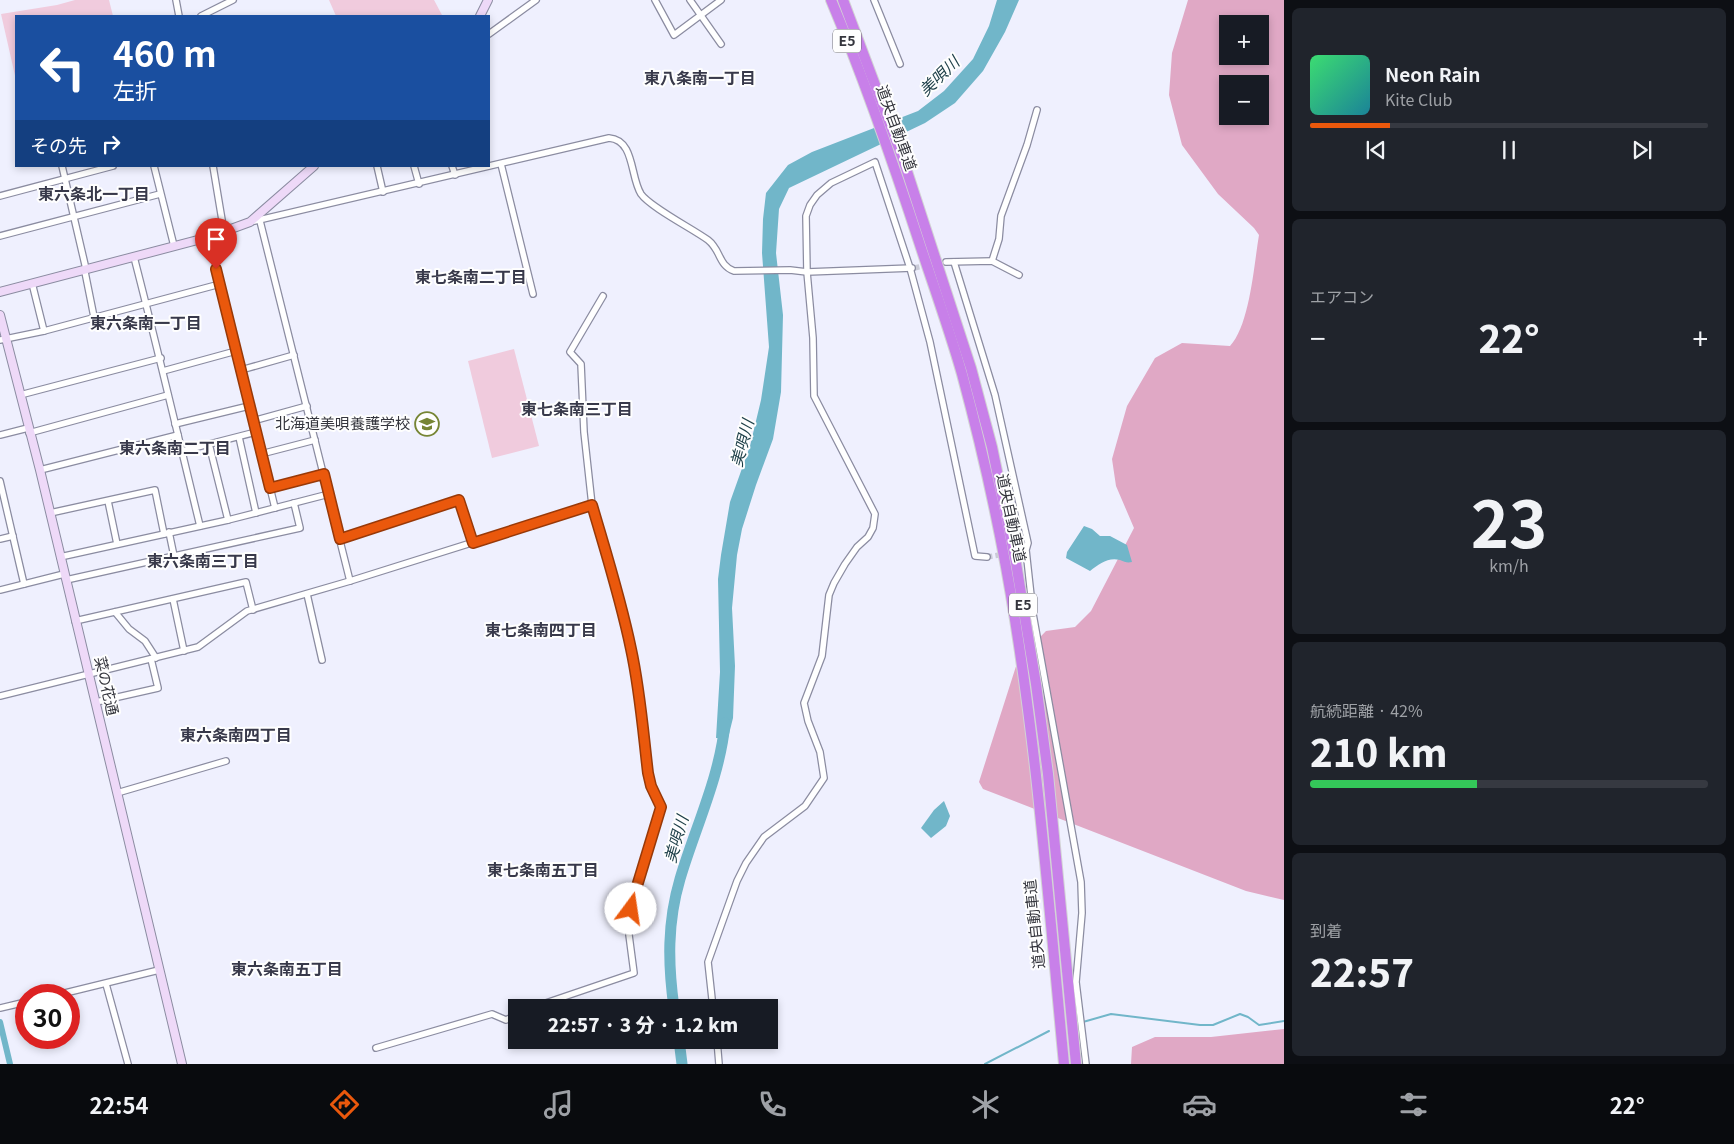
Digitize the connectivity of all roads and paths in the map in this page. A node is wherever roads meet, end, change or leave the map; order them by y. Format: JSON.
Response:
{"nodes":[{"id":1,"x":176,"y":0,"type":"edge"},
{"id":2,"x":233,"y":0,"type":"edge"},
{"id":3,"x":480,"y":0,"type":"edge"},
{"id":4,"x":488,"y":0,"type":"edge"},
{"id":5,"x":536,"y":0,"type":"edge"},
{"id":6,"x":655,"y":0,"type":"edge"},
{"id":7,"x":690,"y":0,"type":"edge"},
{"id":8,"x":721,"y":0,"type":"edge"},
{"id":9,"x":830,"y":0,"type":"edge"},
{"id":10,"x":843,"y":0,"type":"edge"},
{"id":11,"x":874,"y":0,"type":"edge"},
{"id":12,"x":482,"y":12,"type":"edge"},
{"id":13,"x":180,"y":15,"type":"edge"},
{"id":14,"x":203,"y":15,"type":"edge"},
{"id":15,"x":701,"y":15,"type":"junction"},
{"id":16,"x":490,"y":33,"type":"edge"},
{"id":17,"x":721,"y":44,"type":"dead end"},
{"id":18,"x":900,"y":64,"type":"dead end"},
{"id":19,"x":868,"y":80,"type":"junction"},
{"id":20,"x":1036,"y":110,"type":"dead end"},
{"id":21,"x":898,"y":161,"type":"junction"},
{"id":22,"x":501,"y":164,"type":"junction"},
{"id":23,"x":62,"y":167,"type":"edge"},
{"id":24,"x":109,"y":167,"type":"edge"},
{"id":25,"x":154,"y":167,"type":"edge"},
{"id":26,"x":213,"y":167,"type":"edge"},
{"id":27,"x":313,"y":167,"type":"edge"},
{"id":28,"x":377,"y":167,"type":"edge"},
{"id":29,"x":414,"y":167,"type":"edge"},
{"id":30,"x":452,"y":167,"type":"edge"},
{"id":31,"x":488,"y":167,"type":"edge"},
{"id":32,"x":490,"y":167,"type":"edge"},
{"id":33,"x":455,"y":175,"type":"junction"},
{"id":34,"x":66,"y":179,"type":"junction"},
{"id":35,"x":419,"y":184,"type":"junction"},
{"id":36,"x":382,"y":192,"type":"junction"},
{"id":37,"x":160,"y":194,"type":"junction"},
{"id":38,"x":0,"y":196,"type":"edge"},
{"id":39,"x":74,"y":216,"type":"junction"},
{"id":40,"x":260,"y":221,"type":"junction"},
{"id":41,"x":250,"y":222,"type":"junction"},
{"id":42,"x":224,"y":232,"type":"junction"},
{"id":43,"x":0,"y":236,"type":"edge"},
{"id":44,"x":209,"y":237,"type":"junction"},
{"id":45,"x":174,"y":246,"type":"junction"},
{"id":46,"x":134,"y":257,"type":"junction"},
{"id":47,"x":992,"y":261,"type":"junction"},
{"id":48,"x":946,"y":262,"type":"dead end"},
{"id":49,"x":954,"y":262,"type":"junction"},
{"id":50,"x":912,"y":268,"type":"junction"},
{"id":51,"x":86,"y":269,"type":"junction"},
{"id":52,"x":807,"y":272,"type":"junction"},
{"id":53,"x":1020,"y":275,"type":"dead end"},
{"id":54,"x":32,"y":283,"type":"junction"},
{"id":55,"x":220,"y":284,"type":"junction"},
{"id":56,"x":0,"y":292,"type":"edge"},
{"id":57,"x":533,"y":294,"type":"dead end"},
{"id":58,"x":602,"y":296,"type":"dead end"},
{"id":59,"x":146,"y":304,"type":"junction"},
{"id":60,"x":0,"y":315,"type":"edge"},
{"id":61,"x":94,"y":317,"type":"junction"},
{"id":62,"x":44,"y":331,"type":"junction"},
{"id":63,"x":3,"y":340,"type":"edge"},
{"id":64,"x":236,"y":352,"type":"junction"},
{"id":65,"x":294,"y":355,"type":"junction"},
{"id":66,"x":160,"y":358,"type":"junction"},
{"id":67,"x":240,"y":370,"type":"junction"},
{"id":68,"x":163,"y":371,"type":"junction"},
{"id":69,"x":20,"y":395,"type":"junction"},
{"id":70,"x":168,"y":395,"type":"junction"},
{"id":71,"x":249,"y":406,"type":"junction"},
{"id":72,"x":307,"y":406,"type":"junction"},
{"id":73,"x":253,"y":421,"type":"junction"},
{"id":74,"x":175,"y":424,"type":"junction"},
{"id":75,"x":29,"y":431,"type":"junction"},
{"id":76,"x":256,"y":432,"type":"junction"},
{"id":77,"x":0,"y":435,"type":"edge"},
{"id":78,"x":178,"y":435,"type":"junction"},
{"id":79,"x":239,"y":437,"type":"junction"},
{"id":80,"x":315,"y":440,"type":"junction"},
{"id":81,"x":209,"y":444,"type":"junction"},
{"id":82,"x":182,"y":451,"type":"junction"},
{"id":83,"x":261,"y":454,"type":"junction"},
{"id":84,"x":40,"y":470,"type":"junction"},
{"id":85,"x":324,"y":474,"type":"junction"},
{"id":86,"x":0,"y":481,"type":"edge"},
{"id":87,"x":270,"y":488,"type":"junction"},
{"id":88,"x":329,"y":494,"type":"junction"},
{"id":89,"x":108,"y":501,"type":"junction"},
{"id":90,"x":294,"y":503,"type":"junction"},
{"id":91,"x":592,"y":505,"type":"junction"},
{"id":92,"x":275,"y":508,"type":"junction"},
{"id":93,"x":50,"y":513,"type":"junction"},
{"id":94,"x":256,"y":513,"type":"junction"},
{"id":95,"x":228,"y":520,"type":"junction"},
{"id":96,"x":200,"y":526,"type":"junction"},
{"id":97,"x":166,"y":533,"type":"junction"},
{"id":98,"x":13,"y":536,"type":"junction"},
{"id":99,"x":0,"y":539,"type":"edge"},
{"id":100,"x":340,"y":539,"type":"junction"},
{"id":101,"x":473,"y":543,"type":"junction"},
{"id":102,"x":117,"y":544,"type":"junction"},
{"id":103,"x":1026,"y":550,"type":"junction"},
{"id":104,"x":1018,"y":551,"type":"tunnel mouth"},
{"id":105,"x":60,"y":556,"type":"junction"},
{"id":106,"x":174,"y":556,"type":"junction"},
{"id":107,"x":987,"y":557,"type":"dead end"},
{"id":108,"x":65,"y":577,"type":"junction"},
{"id":109,"x":350,"y":581,"type":"junction"},
{"id":110,"x":24,"y":584,"type":"junction"},
{"id":111,"x":0,"y":590,"type":"edge"},
{"id":112,"x":307,"y":594,"type":"junction"},
{"id":113,"x":173,"y":599,"type":"junction"},
{"id":114,"x":253,"y":610,"type":"junction"},
{"id":115,"x":115,"y":612,"type":"junction"},
{"id":116,"x":75,"y":621,"type":"junction"},
{"id":117,"x":184,"y":651,"type":"junction"},
{"id":118,"x":154,"y":658,"type":"junction"},
{"id":119,"x":322,"y":660,"type":"dead end"},
{"id":120,"x":89,"y":675,"type":"junction"},
{"id":121,"x":0,"y":696,"type":"edge"},
{"id":122,"x":96,"y":702,"type":"junction"},
{"id":123,"x":226,"y":761,"type":"dead end"},
{"id":124,"x":117,"y":793,"type":"junction"},
{"id":125,"x":159,"y":970,"type":"junction"},
{"id":126,"x":106,"y":984,"type":"junction"},
{"id":127,"x":80,"y":990,"type":"edge"},
{"id":128,"x":557,"y":999,"type":"edge"},
{"id":129,"x":712,"y":999,"type":"edge"},
{"id":130,"x":15,"y":1005,"type":"edge"},
{"id":131,"x":0,"y":1008,"type":"edge"},
{"id":132,"x":508,"y":1019,"type":"edge"},
{"id":133,"x":376,"y":1048,"type":"dead end"},
{"id":134,"x":718,"y":1049,"type":"edge"},
{"id":135,"x":128,"y":1064,"type":"edge"},
{"id":136,"x":182,"y":1064,"type":"edge"},
{"id":137,"x":719,"y":1064,"type":"edge"},
{"id":138,"x":1064,"y":1064,"type":"edge"},
{"id":139,"x":1076,"y":1064,"type":"edge"},
{"id":140,"x":1086,"y":1064,"type":"edge"}],
"edges":[{"from":1,"to":13,"type":"street"},
{"from":2,"to":14,"type":"street"},
{"from":3,"to":12,"type":"street"},
{"from":4,"to":12,"type":"street"},
{"from":5,"to":16,"type":"street"},
{"from":6,"to":15,"type":"street"},
{"from":7,"to":15,"type":"street"},
{"from":8,"to":15,"type":"street"},
{"from":9,"to":19,"type":"highway","name":"道央自動車道","number":"E5"},
{"from":10,"to":19,"type":"highway","name":"道央自動車道","number":"E5"},
{"from":11,"to":18,"type":"street"},
{"from":15,"to":17,"type":"street"},
{"from":19,"to":21,"type":"highway","name":"道央自動車道","number":"E5"},
{"from":20,"to":47,"type":"street"},
{"from":21,"to":138,"type":"highway","name":"道央自動車道","number":"E5"},
{"from":21,"to":139,"type":"highway","name":"道央自動車道","number":"E5"},
{"from":22,"to":32,"type":"street"},
{"from":22,"to":52,"type":"street"},
{"from":22,"to":57,"type":"street"},
{"from":23,"to":34,"type":"street"},
{"from":24,"to":34,"type":"street"},
{"from":25,"to":37,"type":"street"},
{"from":26,"to":42,"type":"street"},
{"from":27,"to":41,"type":"street"},
{"from":28,"to":36,"type":"street"},
{"from":29,"to":35,"type":"street"},
{"from":30,"to":33,"type":"street"},
{"from":31,"to":33,"type":"street"},
{"from":33,"to":35,"type":"street"},
{"from":34,"to":38,"type":"street"},
{"from":34,"to":39,"type":"street"},
{"from":35,"to":36,"type":"street"},
{"from":36,"to":40,"type":"street"},
{"from":37,"to":39,"type":"street"},
{"from":37,"to":45,"type":"street"},
{"from":39,"to":43,"type":"street"},
{"from":39,"to":51,"type":"street"},
{"from":40,"to":41,"type":"street"},
{"from":40,"to":65,"type":"street"},
{"from":41,"to":42,"type":"street"},
{"from":42,"to":44,"type":"street"},
{"from":44,"to":45,"type":"street"},
{"from":44,"to":55,"type":"street"},
{"from":45,"to":46,"type":"street"},
{"from":46,"to":51,"type":"street"},
{"from":46,"to":59,"type":"street"},
{"from":47,"to":49,"type":"street"},
{"from":47,"to":53,"type":"street"},
{"from":48,"to":49,"type":"street"},
{"from":49,"to":103,"type":"street"},
{"from":50,"to":52,"type":"street"},
{"from":50,"to":52,"type":"street"},
{"from":50,"to":107,"type":"street"},
{"from":51,"to":54,"type":"street"},
{"from":51,"to":61,"type":"street"},
{"from":52,"to":129,"type":"street"},
{"from":54,"to":56,"type":"street"},
{"from":54,"to":62,"type":"street"},
{"from":55,"to":59,"type":"street"},
{"from":55,"to":64,"type":"street"},
{"from":58,"to":91,"type":"street"},
{"from":59,"to":61,"type":"street"},
{"from":59,"to":66,"type":"street"},
{"from":60,"to":63,"type":"street","name":"菜の花通"},
{"from":61,"to":62,"type":"street"},
{"from":62,"to":63,"type":"street"},
{"from":63,"to":69,"type":"street","name":"菜の花通"},
{"from":64,"to":67,"type":"street"},
{"from":64,"to":68,"type":"street"},
{"from":65,"to":67,"type":"street"},
{"from":65,"to":72,"type":"street"},
{"from":66,"to":68,"type":"street"},
{"from":66,"to":69,"type":"street"},
{"from":67,"to":71,"type":"street"},
{"from":68,"to":70,"type":"street"},
{"from":69,"to":75,"type":"street","name":"菜の花通"},
{"from":70,"to":74,"type":"street"},
{"from":70,"to":75,"type":"street"},
{"from":71,"to":73,"type":"street"},
{"from":71,"to":74,"type":"street"},
{"from":72,"to":73,"type":"street"},
{"from":72,"to":80,"type":"street"},
{"from":73,"to":76,"type":"street"},
{"from":74,"to":78,"type":"street"},
{"from":75,"to":77,"type":"street"},
{"from":75,"to":84,"type":"street","name":"菜の花通"},
{"from":76,"to":79,"type":"street"},
{"from":76,"to":83,"type":"street"},
{"from":78,"to":82,"type":"street"},
{"from":78,"to":84,"type":"street"},
{"from":79,"to":81,"type":"street"},
{"from":79,"to":94,"type":"street"},
{"from":80,"to":83,"type":"street"},
{"from":80,"to":85,"type":"street"},
{"from":81,"to":82,"type":"street"},
{"from":81,"to":95,"type":"street"},
{"from":82,"to":96,"type":"street"},
{"from":83,"to":87,"type":"street"},
{"from":84,"to":93,"type":"street","name":"菜の花通"},
{"from":85,"to":87,"type":"street"},
{"from":85,"to":88,"type":"street"},
{"from":86,"to":98,"type":"street"},
{"from":87,"to":92,"type":"street"},
{"from":88,"to":90,"type":"street"},
{"from":88,"to":100,"type":"street"},
{"from":89,"to":93,"type":"street"},
{"from":89,"to":97,"type":"street"},
{"from":89,"to":102,"type":"street"},
{"from":90,"to":92,"type":"street"},
{"from":90,"to":106,"type":"street"},
{"from":91,"to":101,"type":"street"},
{"from":91,"to":128,"type":"street"},
{"from":92,"to":94,"type":"street"},
{"from":93,"to":105,"type":"street","name":"菜の花通"},
{"from":94,"to":95,"type":"street"},
{"from":95,"to":96,"type":"street"},
{"from":96,"to":97,"type":"street"},
{"from":97,"to":102,"type":"street"},
{"from":97,"to":106,"type":"street"},
{"from":98,"to":99,"type":"street"},
{"from":98,"to":110,"type":"street"},
{"from":100,"to":101,"type":"street"},
{"from":100,"to":109,"type":"street"},
{"from":101,"to":109,"type":"street"},
{"from":102,"to":105,"type":"street"},
{"from":103,"to":104,"type":"street"},
{"from":103,"to":140,"type":"street"},
{"from":105,"to":108,"type":"street","name":"菜の花通"},
{"from":106,"to":108,"type":"street"},
{"from":108,"to":110,"type":"street"},
{"from":108,"to":116,"type":"street","name":"菜の花通"},
{"from":109,"to":112,"type":"street"},
{"from":110,"to":111,"type":"street"},
{"from":112,"to":114,"type":"street"},
{"from":112,"to":119,"type":"street"},
{"from":113,"to":114,"type":"street"},
{"from":113,"to":115,"type":"street"},
{"from":113,"to":117,"type":"street"},
{"from":114,"to":117,"type":"street"},
{"from":115,"to":116,"type":"street"},
{"from":115,"to":118,"type":"street"},
{"from":116,"to":120,"type":"street","name":"菜の花通"},
{"from":117,"to":118,"type":"street"},
{"from":118,"to":120,"type":"street"},
{"from":118,"to":122,"type":"street"},
{"from":120,"to":121,"type":"street"},
{"from":120,"to":122,"type":"street","name":"菜の花通"},
{"from":122,"to":124,"type":"street","name":"菜の花通"},
{"from":123,"to":124,"type":"street"},
{"from":124,"to":125,"type":"street","name":"菜の花通"},
{"from":125,"to":126,"type":"street"},
{"from":125,"to":136,"type":"street","name":"菜の花通"},
{"from":126,"to":127,"type":"street"},
{"from":126,"to":135,"type":"street"},
{"from":130,"to":131,"type":"street"},
{"from":132,"to":133,"type":"street"},
{"from":134,"to":137,"type":"street"}]}
